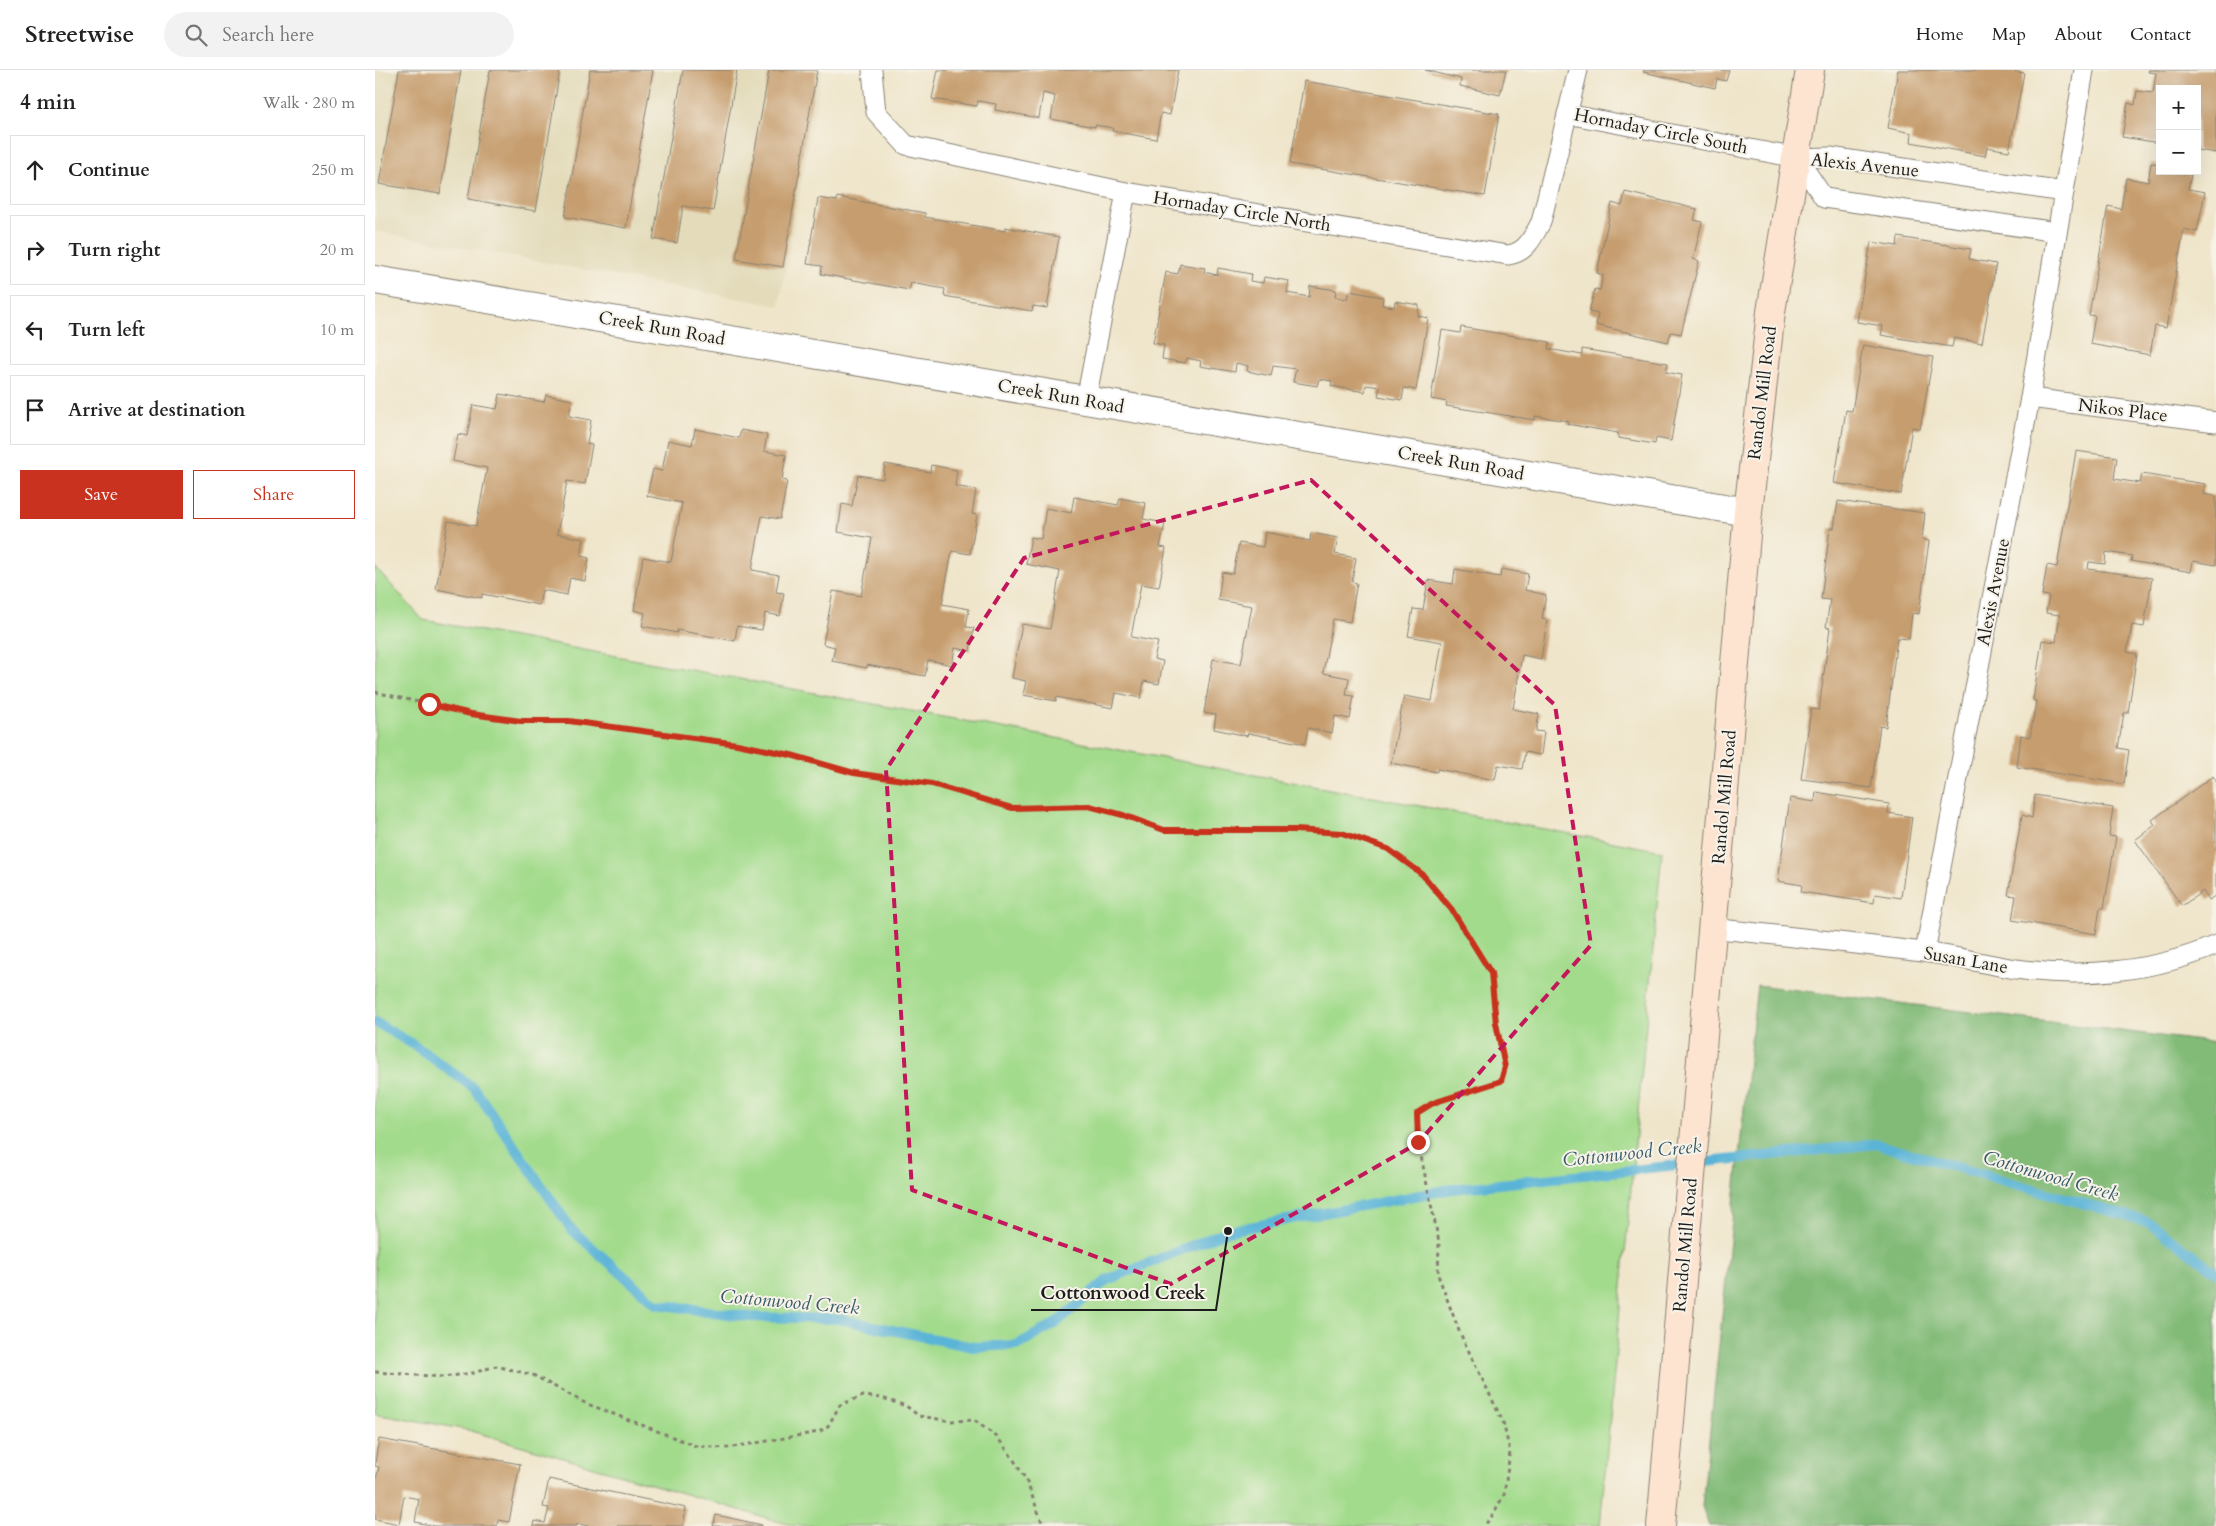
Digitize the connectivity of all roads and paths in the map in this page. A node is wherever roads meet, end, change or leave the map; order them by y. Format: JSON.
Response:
{"nodes":[{"id":1,"x":873,"y":70,"type":"edge"},
{"id":2,"x":1578,"y":70,"type":"edge"},
{"id":3,"x":1810,"y":70,"type":"edge"},
{"id":4,"x":2084,"y":70,"type":"edge"},
{"id":5,"x":1567,"y":114,"type":"junction"},
{"id":6,"x":1797,"y":158,"type":"junction"},
{"id":7,"x":1126,"y":192,"type":"junction"},
{"id":8,"x":2064,"y":192,"type":"junction"},
{"id":9,"x":2057,"y":232,"type":"junction"},
{"id":10,"x":375,"y":280,"type":"edge"},
{"id":11,"x":2030,"y":398,"type":"junction"},
{"id":12,"x":1086,"y":400,"type":"junction"},
{"id":13,"x":2216,"y":422,"type":"edge"},
{"id":14,"x":1748,"y":512,"type":"junction"},
{"id":15,"x":375,"y":692,"type":"edge"},
{"id":16,"x":1712,"y":928,"type":"junction"},
{"id":17,"x":2216,"y":944,"type":"edge"},
{"id":18,"x":1925,"y":952,"type":"junction"},
{"id":19,"x":375,"y":1372,"type":"edge"},
{"id":20,"x":1042,"y":1526,"type":"edge"},
{"id":21,"x":1484,"y":1526,"type":"edge"},
{"id":22,"x":1661,"y":1526,"type":"edge"}],
"edges":[{"from":1,"to":7,"type":"lane","name":"Hornaday Circle North"},
{"from":2,"to":5,"type":"lane","name":"Hornaday Circle South"},
{"from":3,"to":6,"type":"street","name":"Randol Mill Road"},
{"from":4,"to":8,"type":"lane","name":"Alexis Avenue"},
{"from":5,"to":6,"type":"lane","name":"Hornaday Circle South"},
{"from":5,"to":7,"type":"lane","name":"Hornaday Circle North"},
{"from":6,"to":8,"type":"lane","name":"Alexis Avenue"},
{"from":6,"to":9,"type":"lane","name":"Alexis Avenue"},
{"from":6,"to":14,"type":"street","name":"Randol Mill Road"},
{"from":7,"to":12,"type":"lane"},
{"from":8,"to":9,"type":"lane","name":"Alexis Avenue"},
{"from":9,"to":11,"type":"lane","name":"Alexis Avenue"},
{"from":10,"to":12,"type":"street","name":"Creek Run Road"},
{"from":11,"to":13,"type":"lane","name":"Nikos Place"},
{"from":11,"to":18,"type":"lane","name":"Alexis Avenue"},
{"from":12,"to":14,"type":"street","name":"Creek Run Road"},
{"from":14,"to":16,"type":"street","name":"Randol Mill Road"},
{"from":15,"to":21,"type":"path"},
{"from":16,"to":18,"type":"lane","name":"Susan Lane"},
{"from":16,"to":22,"type":"street","name":"Randol Mill Road"},
{"from":17,"to":18,"type":"lane","name":"Susan Lane"},
{"from":19,"to":20,"type":"path"}]}
